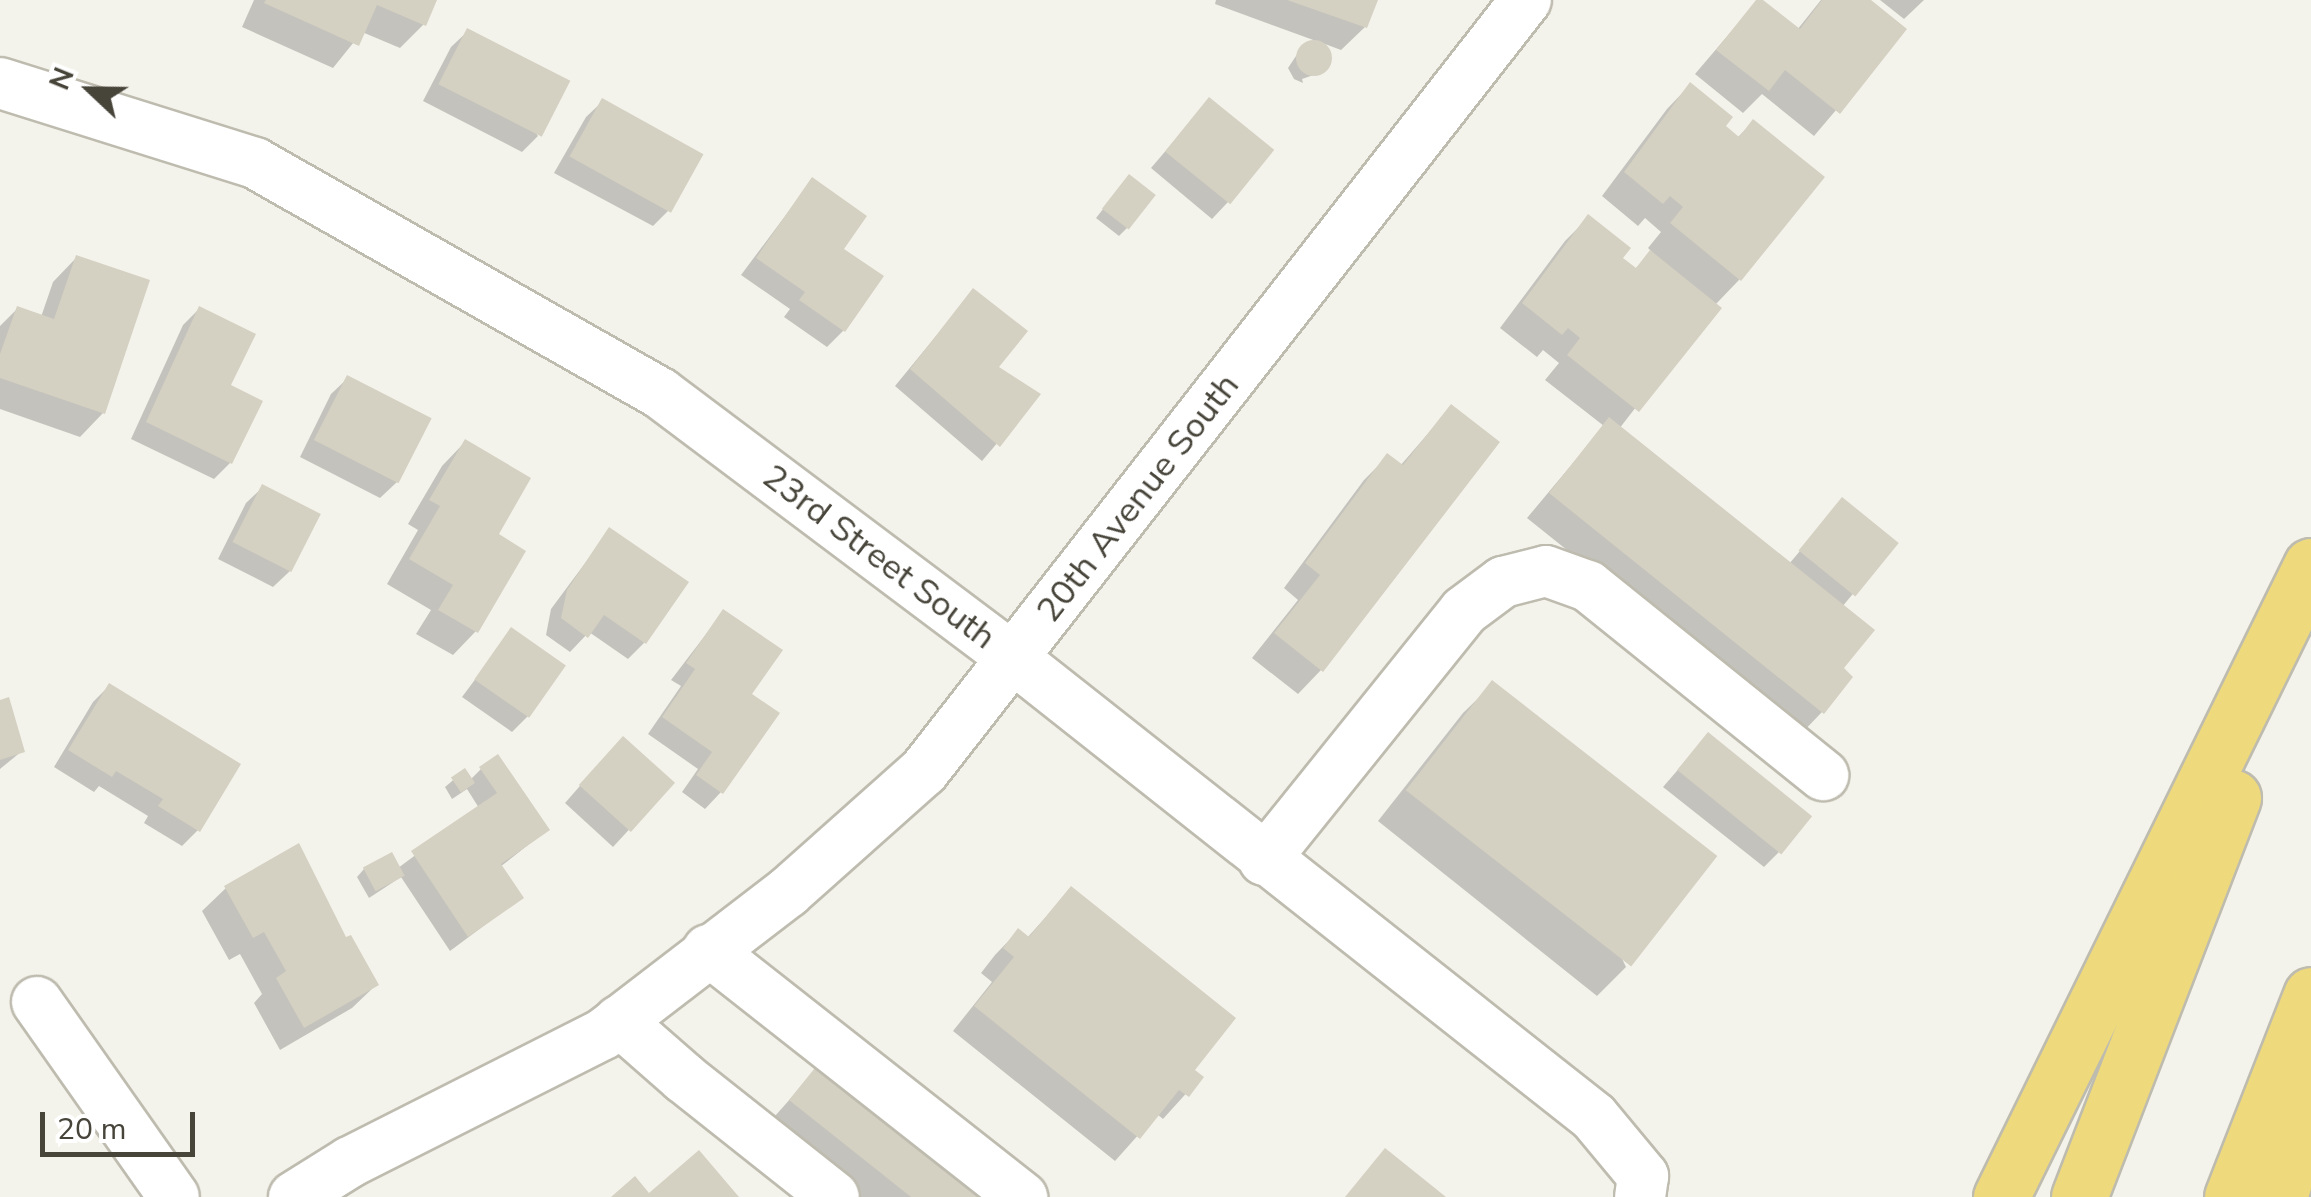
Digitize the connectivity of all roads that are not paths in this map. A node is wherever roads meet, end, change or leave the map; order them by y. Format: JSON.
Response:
{"nodes":[{"id":1,"x":1526,"y":0,"type":"edge"},
{"id":2,"x":0,"y":83,"type":"edge"},
{"id":3,"x":2311,"y":566,"type":"edge"},
{"id":4,"x":2311,"y":594,"type":"edge"},
{"id":5,"x":1014,"y":658,"type":"junction"},
{"id":6,"x":1823,"y":775,"type":"dead end"},
{"id":7,"x":1264,"y":860,"type":"junction"},
{"id":8,"x":708,"y":950,"type":"junction"},
{"id":9,"x":2311,"y":995,"type":"edge"},
{"id":10,"x":37,"y":1002,"type":"dead end"},
{"id":11,"x":619,"y":1021,"type":"junction"},
{"id":12,"x":2311,"y":1097,"type":"edge"},
{"id":13,"x":174,"y":1197,"type":"edge"},
{"id":14,"x":294,"y":1197,"type":"edge"},
{"id":15,"x":834,"y":1197,"type":"edge"},
{"id":16,"x":1022,"y":1197,"type":"edge"},
{"id":17,"x":1640,"y":1197,"type":"edge"},
{"id":18,"x":2001,"y":1197,"type":"edge"},
{"id":19,"x":2079,"y":1197,"type":"edge"},
{"id":20,"x":2232,"y":1197,"type":"edge"},
{"id":21,"x":2279,"y":1197,"type":"edge"}],
"edges":[{"from":1,"to":5,"type":"street","name":"20th Avenue South"},
{"from":2,"to":5,"type":"street","name":"23rd Street South"},
{"from":3,"to":18,"type":"highway"},
{"from":4,"to":19,"type":"highway"},
{"from":5,"to":7,"type":"street","name":"23rd Street South"},
{"from":5,"to":8,"type":"street","name":"20th Avenue South"},
{"from":6,"to":7,"type":"street"},
{"from":7,"to":17,"type":"street","name":"23rd Street South"},
{"from":8,"to":11,"type":"street","name":"20th Avenue South"},
{"from":8,"to":16,"type":"street"},
{"from":9,"to":20,"type":"highway"},
{"from":10,"to":13,"type":"street"},
{"from":11,"to":14,"type":"street","name":"20th Avenue South"},
{"from":11,"to":15,"type":"street"},
{"from":12,"to":21,"type":"highway"}]}
